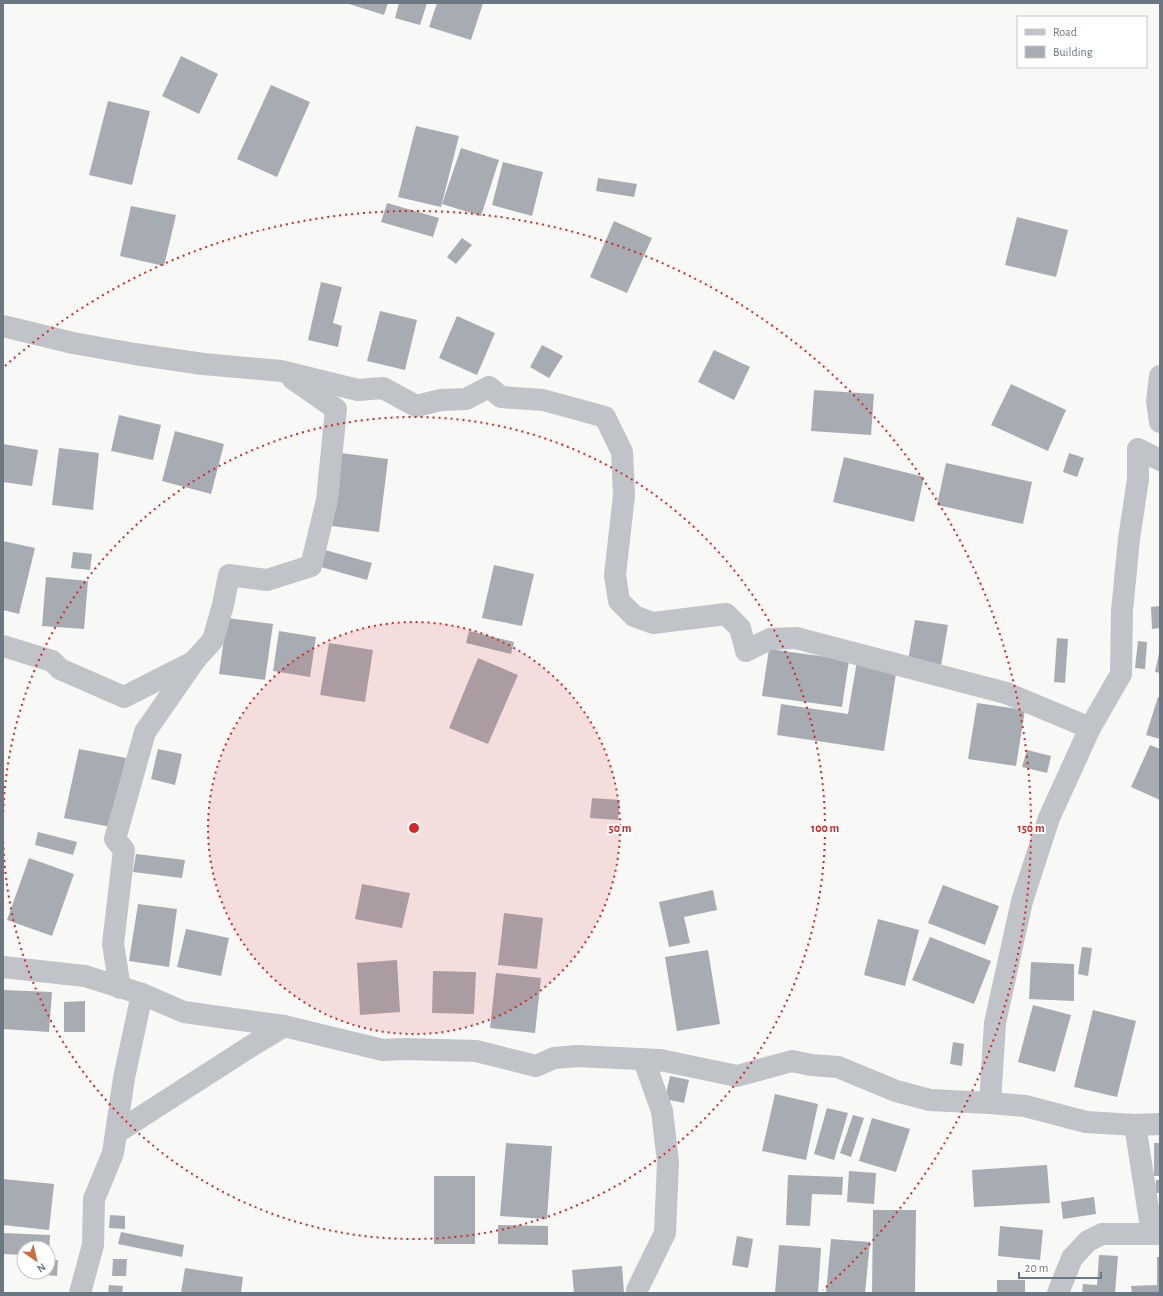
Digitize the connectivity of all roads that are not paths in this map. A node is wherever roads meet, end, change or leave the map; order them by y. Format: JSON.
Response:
{"nodes":[{"id":1,"x":3,"y":326,"type":"edge"},
{"id":2,"x":281,"y":371,"type":"junction"},
{"id":3,"x":1160,"y":376,"type":"edge"},
{"id":4,"x":1160,"y":422,"type":"edge"},
{"id":5,"x":1160,"y":460,"type":"edge"},
{"id":6,"x":3,"y":646,"type":"edge"},
{"id":7,"x":196,"y":660,"type":"junction"},
{"id":8,"x":1090,"y":728,"type":"junction"},
{"id":9,"x":3,"y":967,"type":"edge"},
{"id":10,"x":120,"y":988,"type":"junction"},
{"id":11,"x":142,"y":994,"type":"junction"},
{"id":12,"x":284,"y":1026,"type":"junction"},
{"id":13,"x":660,"y":1060,"type":"junction"},
{"id":14,"x":990,"y":1103,"type":"junction"},
{"id":15,"x":1160,"y":1124,"type":"edge"},
{"id":16,"x":1135,"y":1125,"type":"junction"},
{"id":17,"x":116,"y":1133,"type":"junction"},
{"id":18,"x":1156,"y":1234,"type":"edge"},
{"id":19,"x":80,"y":1293,"type":"edge"},
{"id":20,"x":637,"y":1293,"type":"edge"},
{"id":21,"x":1058,"y":1293,"type":"edge"}],
"edges":[{"from":1,"to":2,"type":"street"},
{"from":2,"to":7,"type":"street"},
{"from":2,"to":8,"type":"street"},
{"from":3,"to":4,"type":"street"},
{"from":5,"to":8,"type":"street"},
{"from":6,"to":7,"type":"street"},
{"from":7,"to":10,"type":"street"},
{"from":8,"to":14,"type":"street"},
{"from":9,"to":10,"type":"street"},
{"from":10,"to":11,"type":"street"},
{"from":11,"to":12,"type":"street"},
{"from":11,"to":17,"type":"street"},
{"from":12,"to":13,"type":"street"},
{"from":12,"to":17,"type":"street"},
{"from":13,"to":14,"type":"street"},
{"from":13,"to":20,"type":"street"},
{"from":14,"to":16,"type":"street"},
{"from":15,"to":16,"type":"street"},
{"from":16,"to":18,"type":"street"},
{"from":17,"to":19,"type":"street"},
{"from":18,"to":21,"type":"street"}]}
